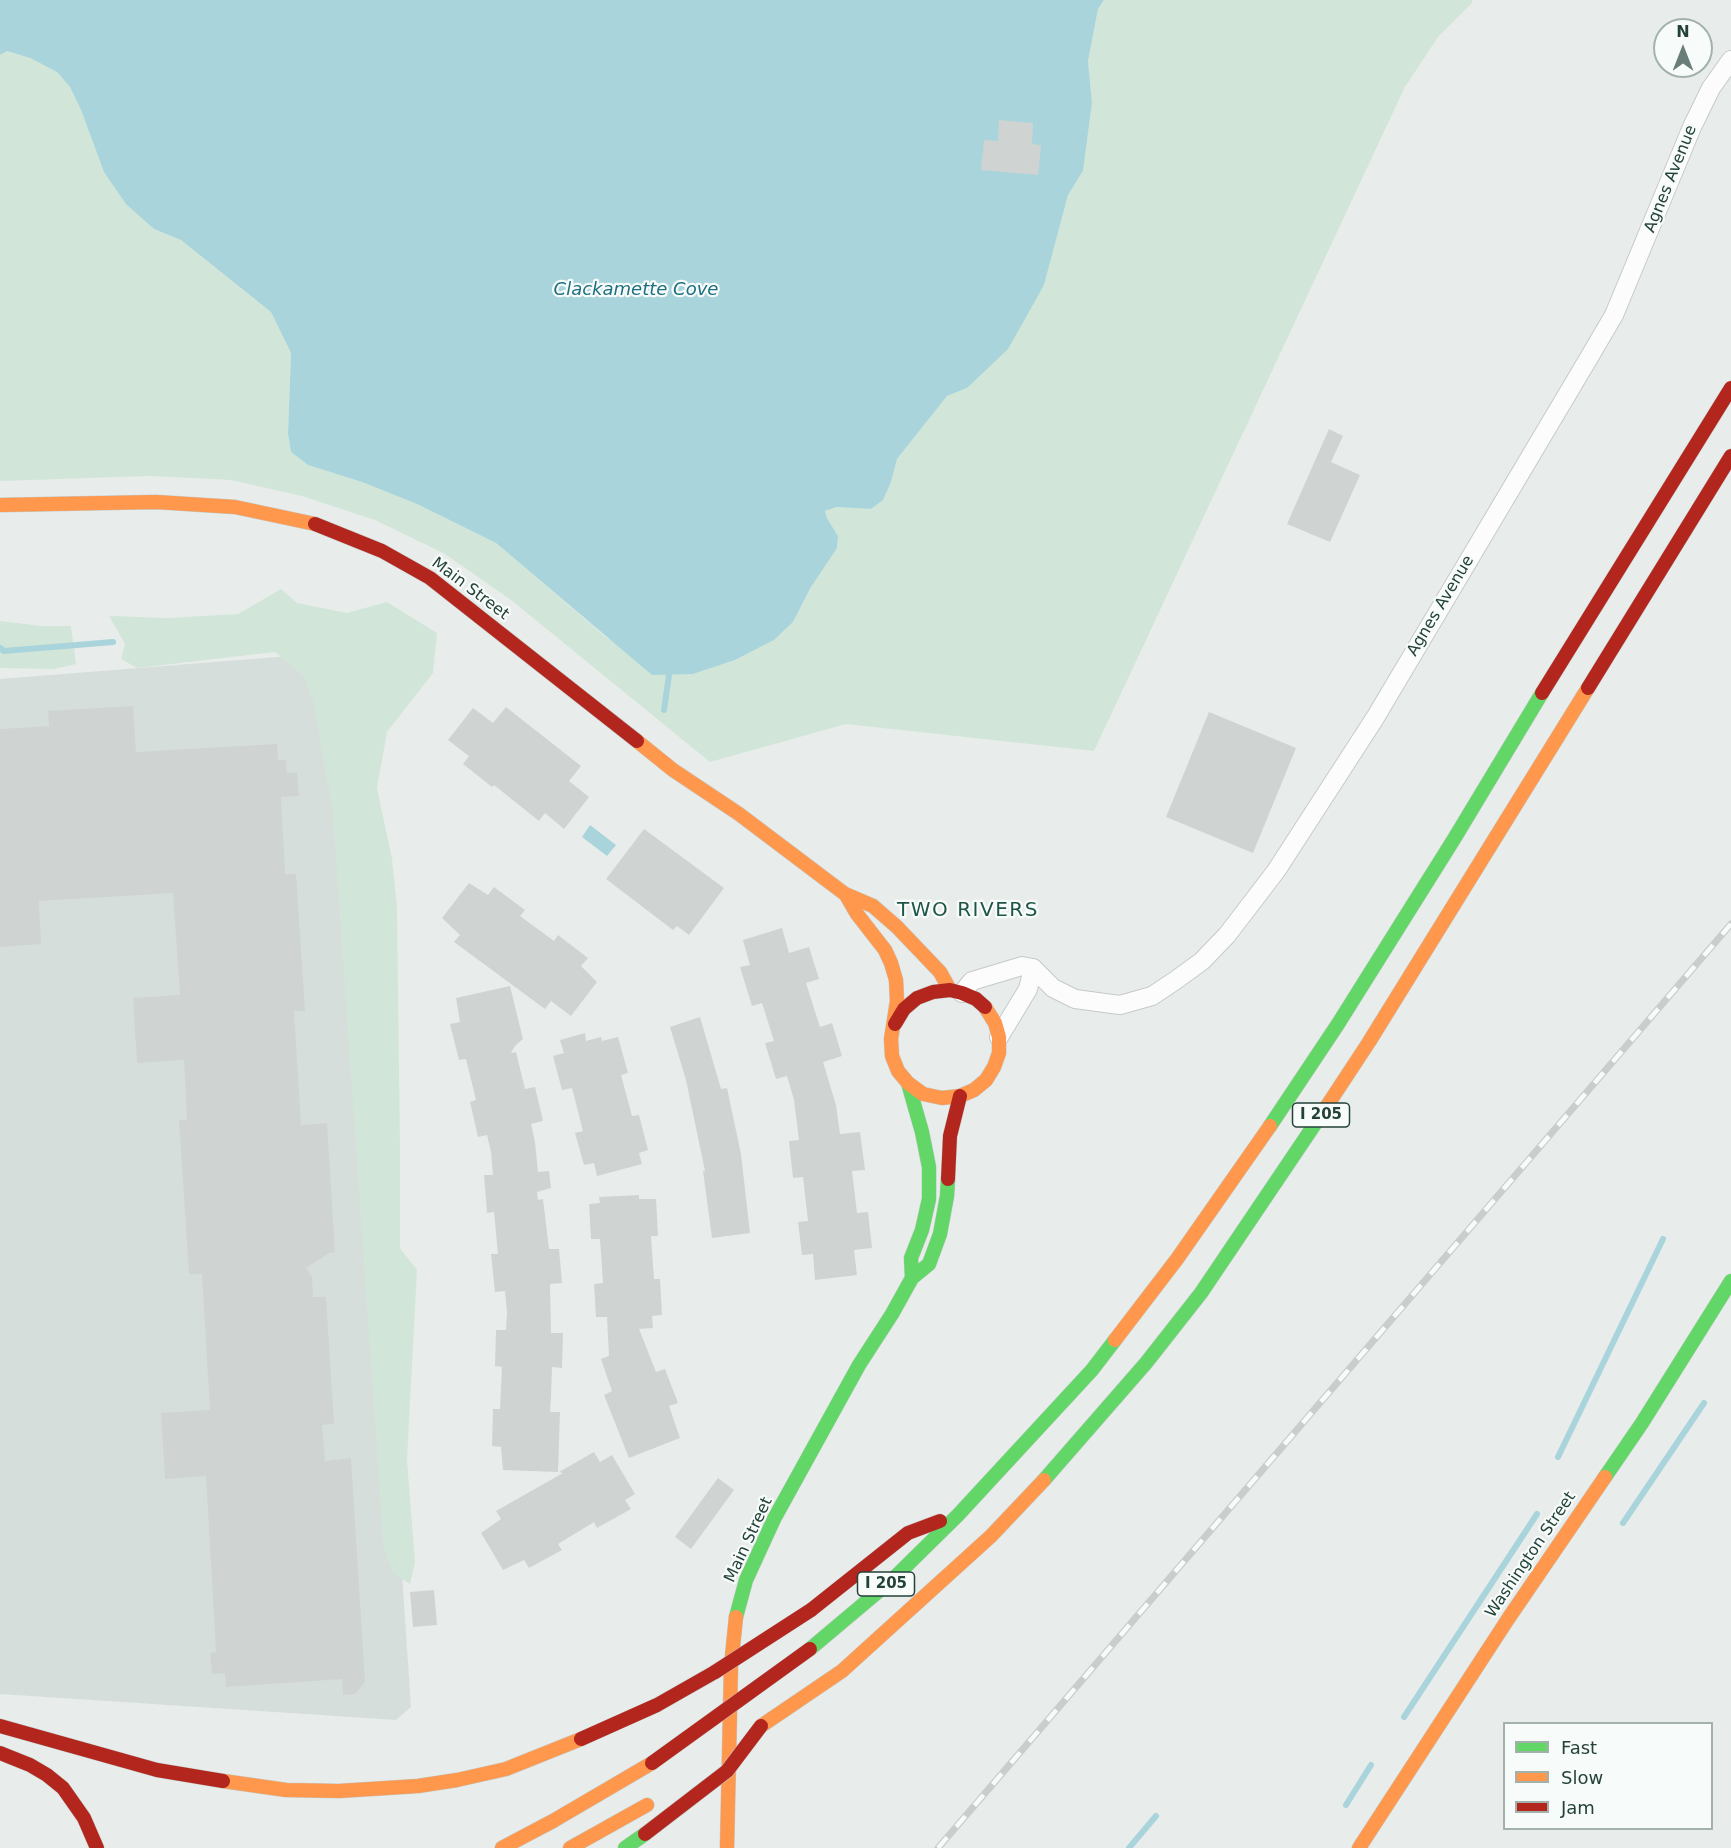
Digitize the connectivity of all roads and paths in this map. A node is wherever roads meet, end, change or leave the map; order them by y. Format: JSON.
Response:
{"nodes":[{"id":1,"x":1731,"y":60,"type":"edge"},
{"id":2,"x":1731,"y":388,"type":"edge"},
{"id":3,"x":1731,"y":456,"type":"edge"},
{"id":4,"x":0,"y":505,"type":"edge"},
{"id":5,"x":845,"y":894,"type":"junction"},
{"id":6,"x":1033,"y":968,"type":"junction"},
{"id":7,"x":956,"y":991,"type":"junction"},
{"id":8,"x":895,"y":1024,"type":"junction"},
{"id":9,"x":999,"y":1037,"type":"junction"},
{"id":10,"x":908,"y":1083,"type":"junction"},
{"id":11,"x":960,"y":1096,"type":"junction"},
{"id":12,"x":912,"y":1278,"type":"junction"},
{"id":13,"x":1731,"y":1281,"type":"edge"},
{"id":14,"x":958,"y":1515,"type":"junction"},
{"id":15,"x":0,"y":1726,"type":"edge"},
{"id":16,"x":760,"y":1726,"type":"junction"},
{"id":17,"x":0,"y":1754,"type":"edge"},
{"id":18,"x":713,"y":1759,"type":"dead end"},
{"id":19,"x":652,"y":1802,"type":"dead end"},
{"id":20,"x":97,"y":1848,"type":"edge"},
{"id":21,"x":501,"y":1848,"type":"edge"},
{"id":22,"x":570,"y":1848,"type":"edge"},
{"id":23,"x":625,"y":1848,"type":"edge"},
{"id":24,"x":727,"y":1848,"type":"edge"},
{"id":25,"x":1359,"y":1848,"type":"edge"}],
"edges":[{"from":1,"to":6,"type":"street","name":"Agnes Avenue"},
{"from":2,"to":14,"type":"main road","number":"I 205"},
{"from":3,"to":16,"type":"main road","number":"I 205"},
{"from":4,"to":5,"type":"main road","name":"Main Street"},
{"from":5,"to":7,"type":"main road","name":"Main Street"},
{"from":5,"to":8,"type":"main road","name":"Main Street"},
{"from":6,"to":7,"type":"street"},
{"from":6,"to":9,"type":"street"},
{"from":7,"to":8,"type":"main road"},
{"from":7,"to":9,"type":"main road","name":"Main Street"},
{"from":8,"to":10,"type":"main road","name":"Main Street"},
{"from":9,"to":11,"type":"main road"},
{"from":10,"to":11,"type":"main road"},
{"from":10,"to":12,"type":"main road","name":"Main Street"},
{"from":11,"to":12,"type":"main road","name":"Main Street"},
{"from":12,"to":24,"type":"main road","name":"Main Street"},
{"from":13,"to":25,"type":"main road","name":"Washington Street"},
{"from":14,"to":15,"type":"main road","bridge":true},
{"from":14,"to":21,"type":"main road","number":"I 205","bridge":true},
{"from":16,"to":18,"type":"main road","number":"I 205"},
{"from":16,"to":23,"type":"main road","bridge":true},
{"from":17,"to":20,"type":"main road"},
{"from":19,"to":22,"type":"main road"}]}
